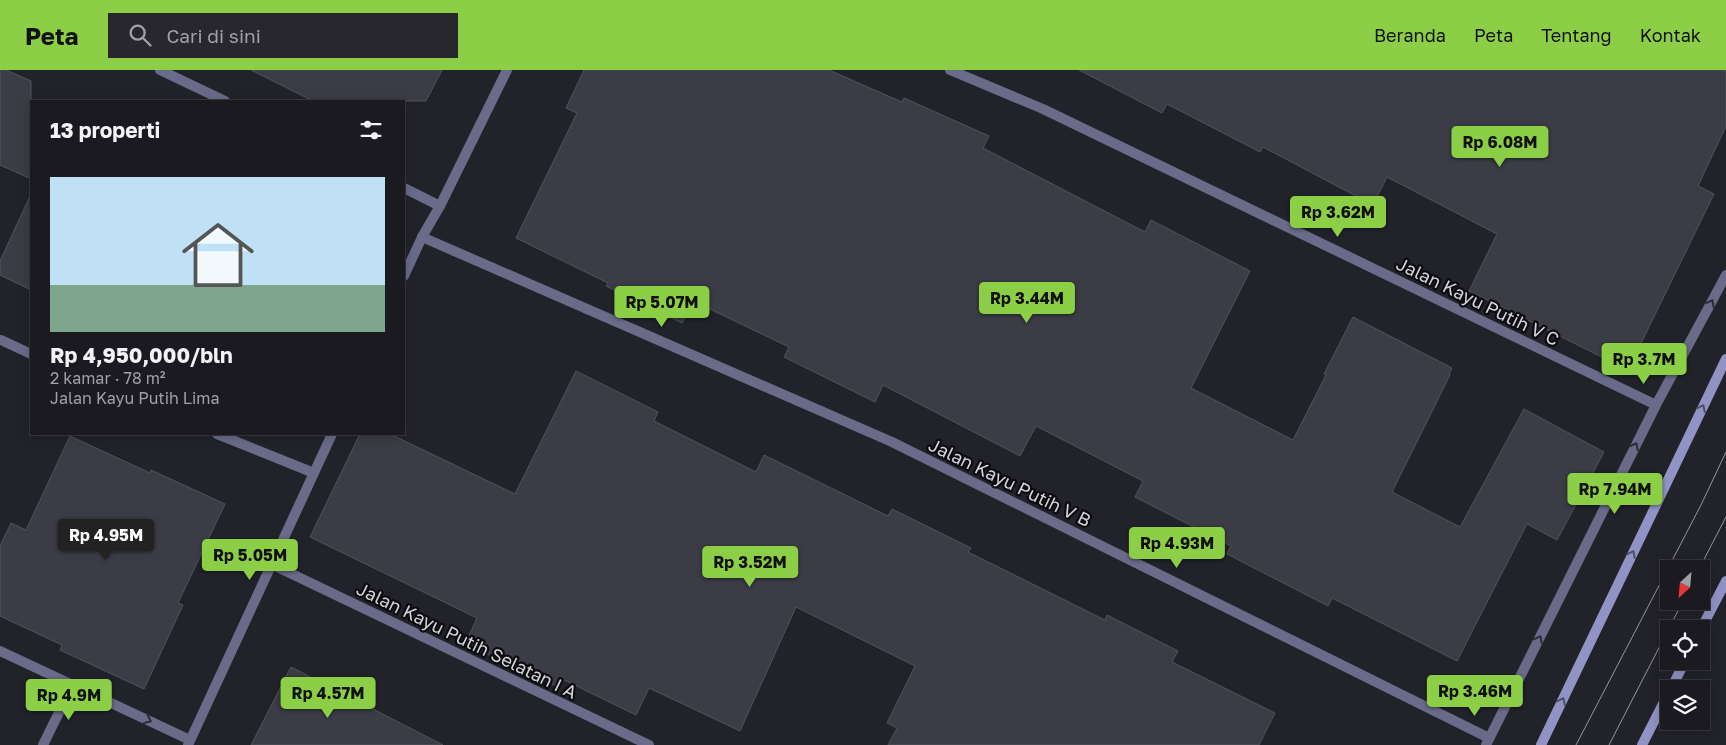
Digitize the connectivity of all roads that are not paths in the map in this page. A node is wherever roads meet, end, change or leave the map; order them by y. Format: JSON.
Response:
{"nodes":[{"id":1,"x":160,"y":70,"type":"edge"},
{"id":2,"x":507,"y":70,"type":"edge"},
{"id":3,"x":950,"y":70,"type":"edge"},
{"id":4,"x":223,"y":100,"type":"edge"},
{"id":5,"x":405,"y":188,"type":"edge"},
{"id":6,"x":440,"y":206,"type":"junction"},
{"id":7,"x":422,"y":237,"type":"junction"},
{"id":8,"x":405,"y":274,"type":"edge"},
{"id":9,"x":1726,"y":276,"type":"edge"},
{"id":10,"x":1,"y":340,"type":"edge"},
{"id":11,"x":30,"y":354,"type":"edge"},
{"id":12,"x":1726,"y":359,"type":"edge"},
{"id":13,"x":1656,"y":405,"type":"junction"},
{"id":14,"x":219,"y":435,"type":"edge"},
{"id":15,"x":332,"y":435,"type":"edge"},
{"id":16,"x":314,"y":473,"type":"junction"},
{"id":17,"x":271,"y":564,"type":"junction"},
{"id":18,"x":1726,"y":581,"type":"edge"},
{"id":19,"x":1706,"y":620,"type":"edge"},
{"id":20,"x":0,"y":652,"type":"edge"},
{"id":21,"x":72,"y":686,"type":"junction"},
{"id":22,"x":1660,"y":710,"type":"edge"},
{"id":23,"x":189,"y":742,"type":"edge"},
{"id":24,"x":1488,"y":742,"type":"edge"},
{"id":25,"x":43,"y":745,"type":"edge"},
{"id":26,"x":649,"y":745,"type":"edge"},
{"id":27,"x":1541,"y":745,"type":"edge"},
{"id":28,"x":1642,"y":745,"type":"edge"}],
"edges":[{"from":1,"to":4,"type":"street"},
{"from":2,"to":6,"type":"street"},
{"from":3,"to":13,"type":"street","name":"Jalan Kayu Putih V C"},
{"from":5,"to":6,"type":"street"},
{"from":6,"to":7,"type":"street"},
{"from":7,"to":8,"type":"street"},
{"from":7,"to":24,"type":"street","name":"Jalan Kayu Putih V B"},
{"from":13,"to":9,"type":"street","one_way":true},
{"from":10,"to":11,"type":"street"},
{"from":27,"to":12,"type":"main road","one_way":true},
{"from":24,"to":13,"type":"street","one_way":true},
{"from":14,"to":16,"type":"street"},
{"from":15,"to":16,"type":"street"},
{"from":16,"to":17,"type":"street"},
{"from":17,"to":23,"type":"street"},
{"from":17,"to":26,"type":"street","name":"Jalan Kayu Putih Selatan I A"},
{"from":18,"to":19,"type":"main road"},
{"from":20,"to":21,"type":"street"},
{"from":21,"to":23,"type":"street","one_way":true},
{"from":21,"to":25,"type":"street"},
{"from":22,"to":28,"type":"main road"}]}
